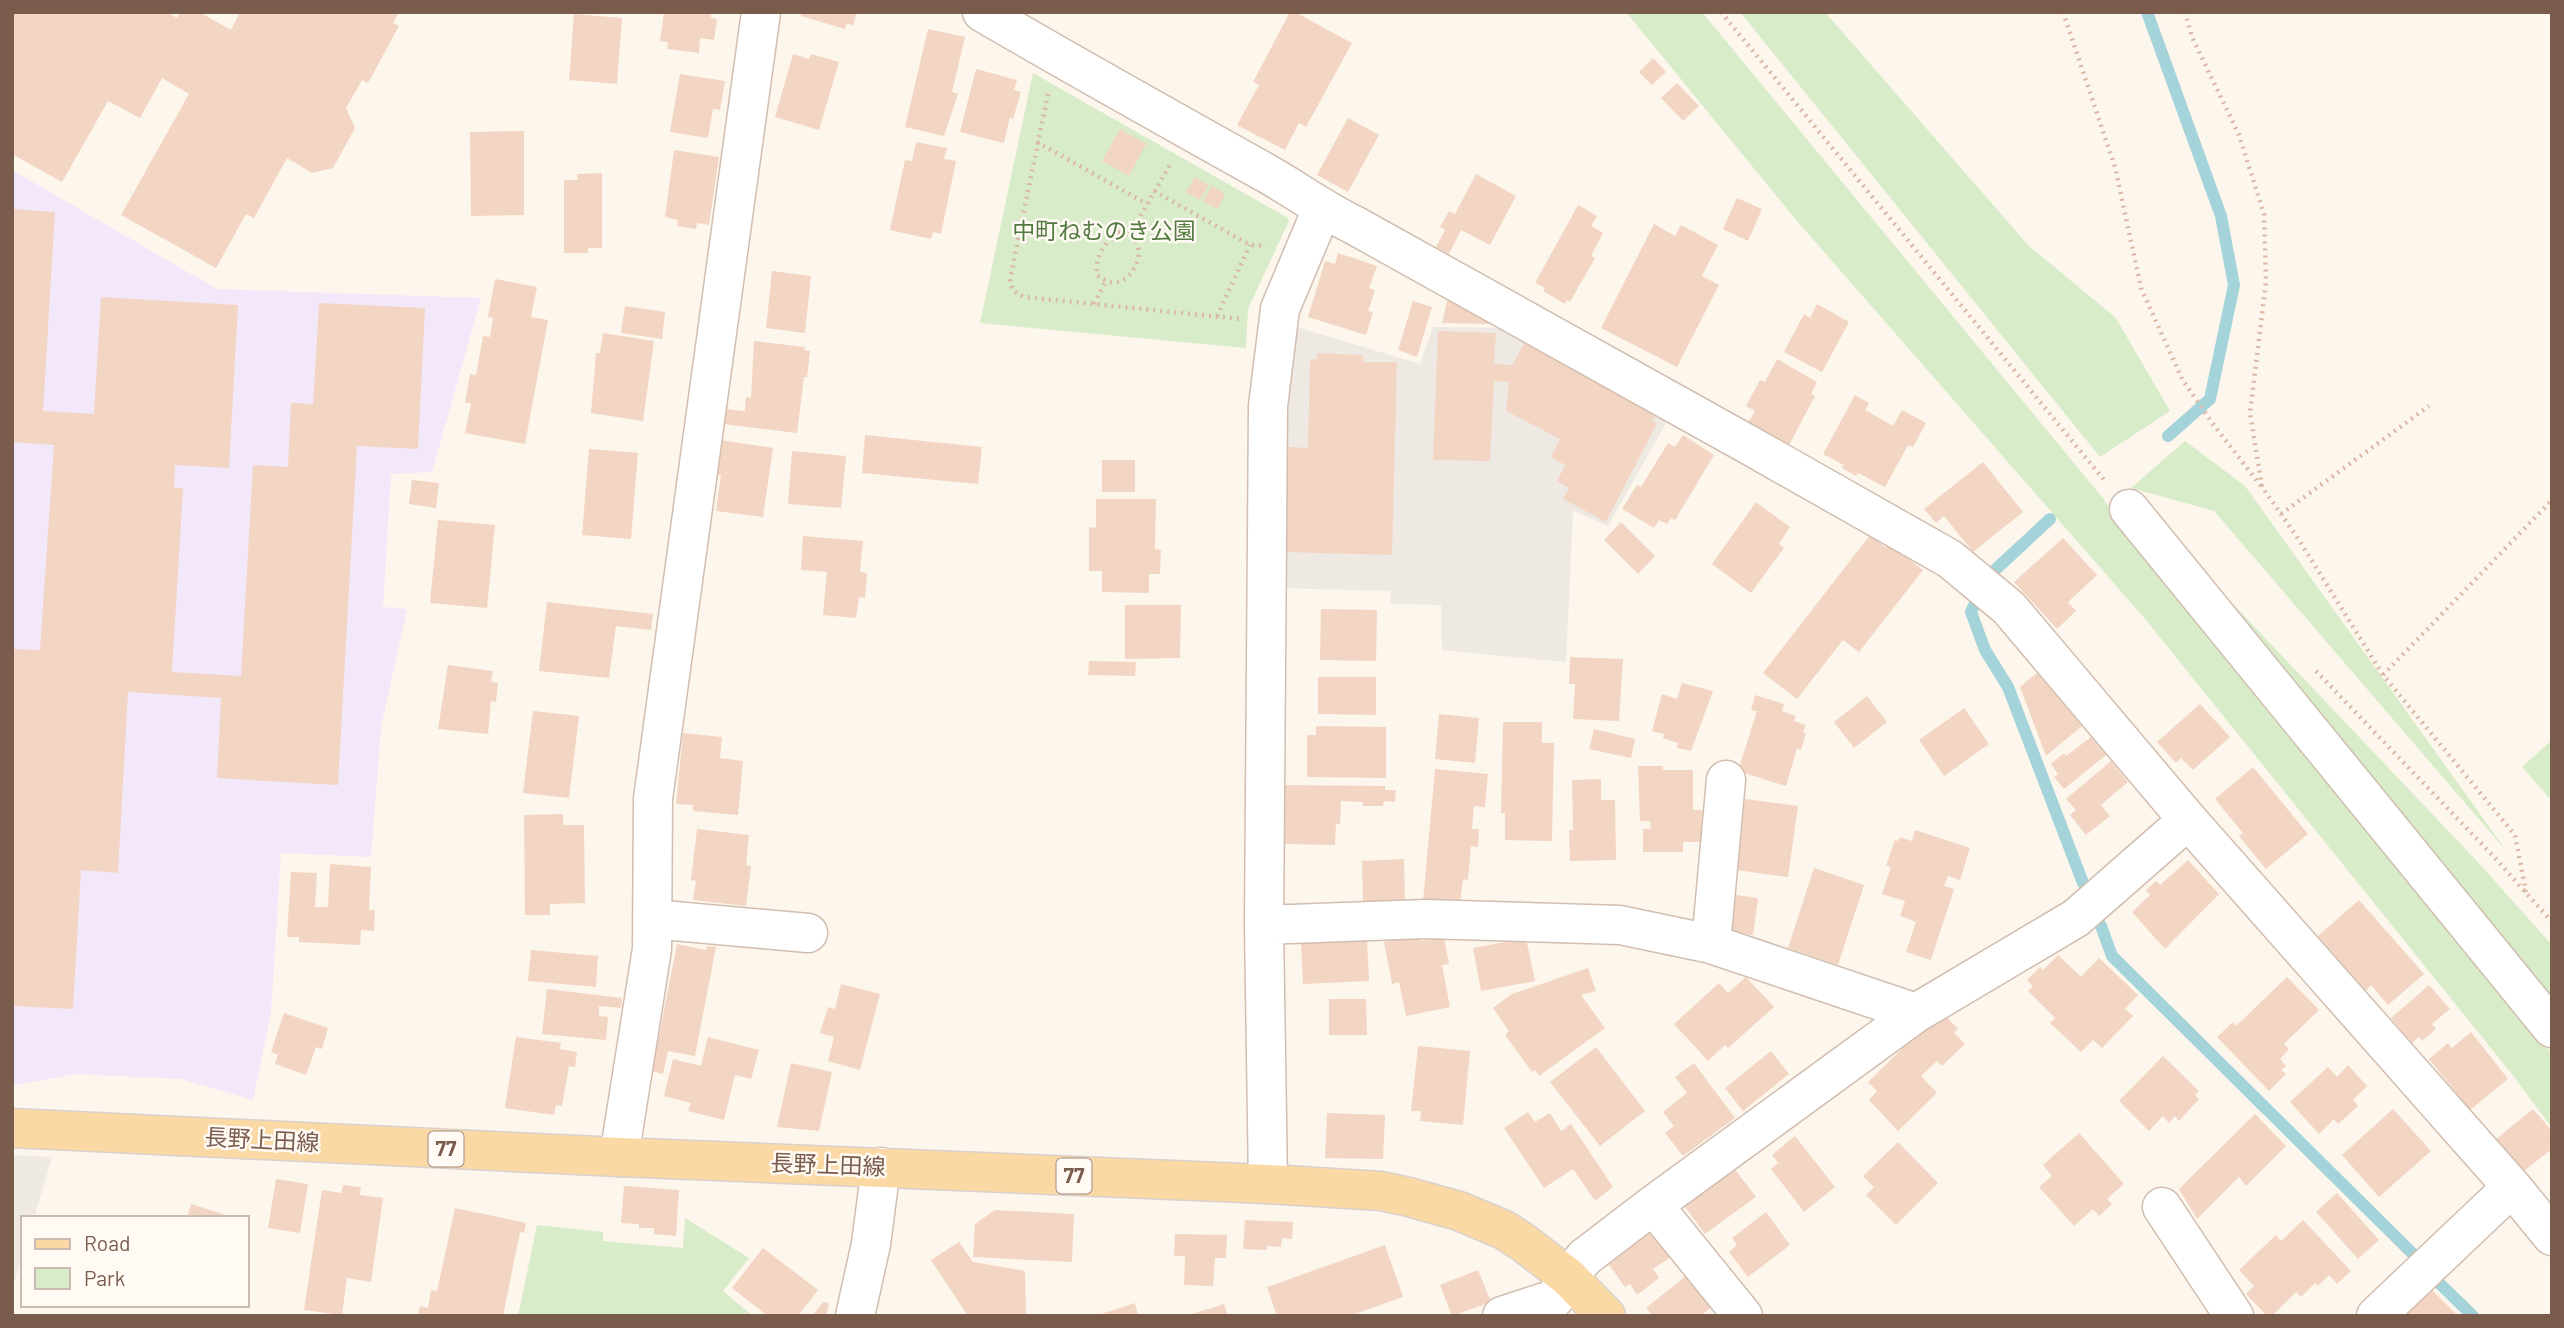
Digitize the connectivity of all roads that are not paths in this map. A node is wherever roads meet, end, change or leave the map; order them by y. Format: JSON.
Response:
{"nodes":[{"id":1,"x":761,"y":12,"type":"edge"},
{"id":2,"x":982,"y":12,"type":"edge"},
{"id":3,"x":1322,"y":209,"type":"junction"},
{"id":4,"x":2129,"y":509,"type":"dead end"},
{"id":5,"x":1726,"y":780,"type":"dead end"},
{"id":6,"x":2188,"y":820,"type":"junction"},
{"id":7,"x":652,"y":919,"type":"junction"},
{"id":8,"x":1264,"y":925,"type":"junction"},
{"id":9,"x":808,"y":933,"type":"dead end"},
{"id":10,"x":1711,"y":944,"type":"junction"},
{"id":11,"x":1916,"y":1013,"type":"junction"},
{"id":12,"x":2552,"y":1028,"type":"edge"},
{"id":13,"x":12,"y":1128,"type":"edge"},
{"id":14,"x":619,"y":1157,"type":"junction"},
{"id":15,"x":881,"y":1167,"type":"junction"},
{"id":16,"x":1268,"y":1184,"type":"junction"},
{"id":17,"x":2512,"y":1187,"type":"junction"},
{"id":18,"x":1653,"y":1205,"type":"junction"},
{"id":19,"x":2162,"y":1207,"type":"dead end"},
{"id":20,"x":2551,"y":1233,"type":"edge"},
{"id":21,"x":1568,"y":1277,"type":"junction"},
{"id":22,"x":855,"y":1316,"type":"edge"},
{"id":23,"x":1502,"y":1316,"type":"edge"},
{"id":24,"x":1606,"y":1316,"type":"edge"},
{"id":25,"x":1744,"y":1316,"type":"edge"},
{"id":26,"x":2234,"y":1316,"type":"edge"},
{"id":27,"x":2376,"y":1316,"type":"edge"}],
"edges":[{"from":1,"to":7,"type":"street"},
{"from":2,"to":3,"type":"street"},
{"from":3,"to":6,"type":"street"},
{"from":3,"to":8,"type":"street"},
{"from":4,"to":12,"type":"street"},
{"from":5,"to":10,"type":"street"},
{"from":6,"to":11,"type":"street"},
{"from":6,"to":17,"type":"street"},
{"from":7,"to":9,"type":"street"},
{"from":7,"to":14,"type":"street"},
{"from":8,"to":10,"type":"street"},
{"from":8,"to":16,"type":"street"},
{"from":10,"to":11,"type":"street"},
{"from":11,"to":18,"type":"street"},
{"from":13,"to":14,"type":"main road","name":"長野上田線","number":"77"},
{"from":14,"to":15,"type":"main road","name":"長野上田線","number":"77"},
{"from":15,"to":16,"type":"main road","name":"長野上田線","number":"77"},
{"from":15,"to":22,"type":"street"},
{"from":16,"to":21,"type":"main road","name":"長野上田線","number":"77"},
{"from":17,"to":20,"type":"street"},
{"from":17,"to":27,"type":"street"},
{"from":18,"to":21,"type":"street"},
{"from":18,"to":25,"type":"street"},
{"from":19,"to":26,"type":"street"},
{"from":21,"to":23,"type":"street"},
{"from":21,"to":24,"type":"main road","name":"長野上田線","number":"77"}]}
